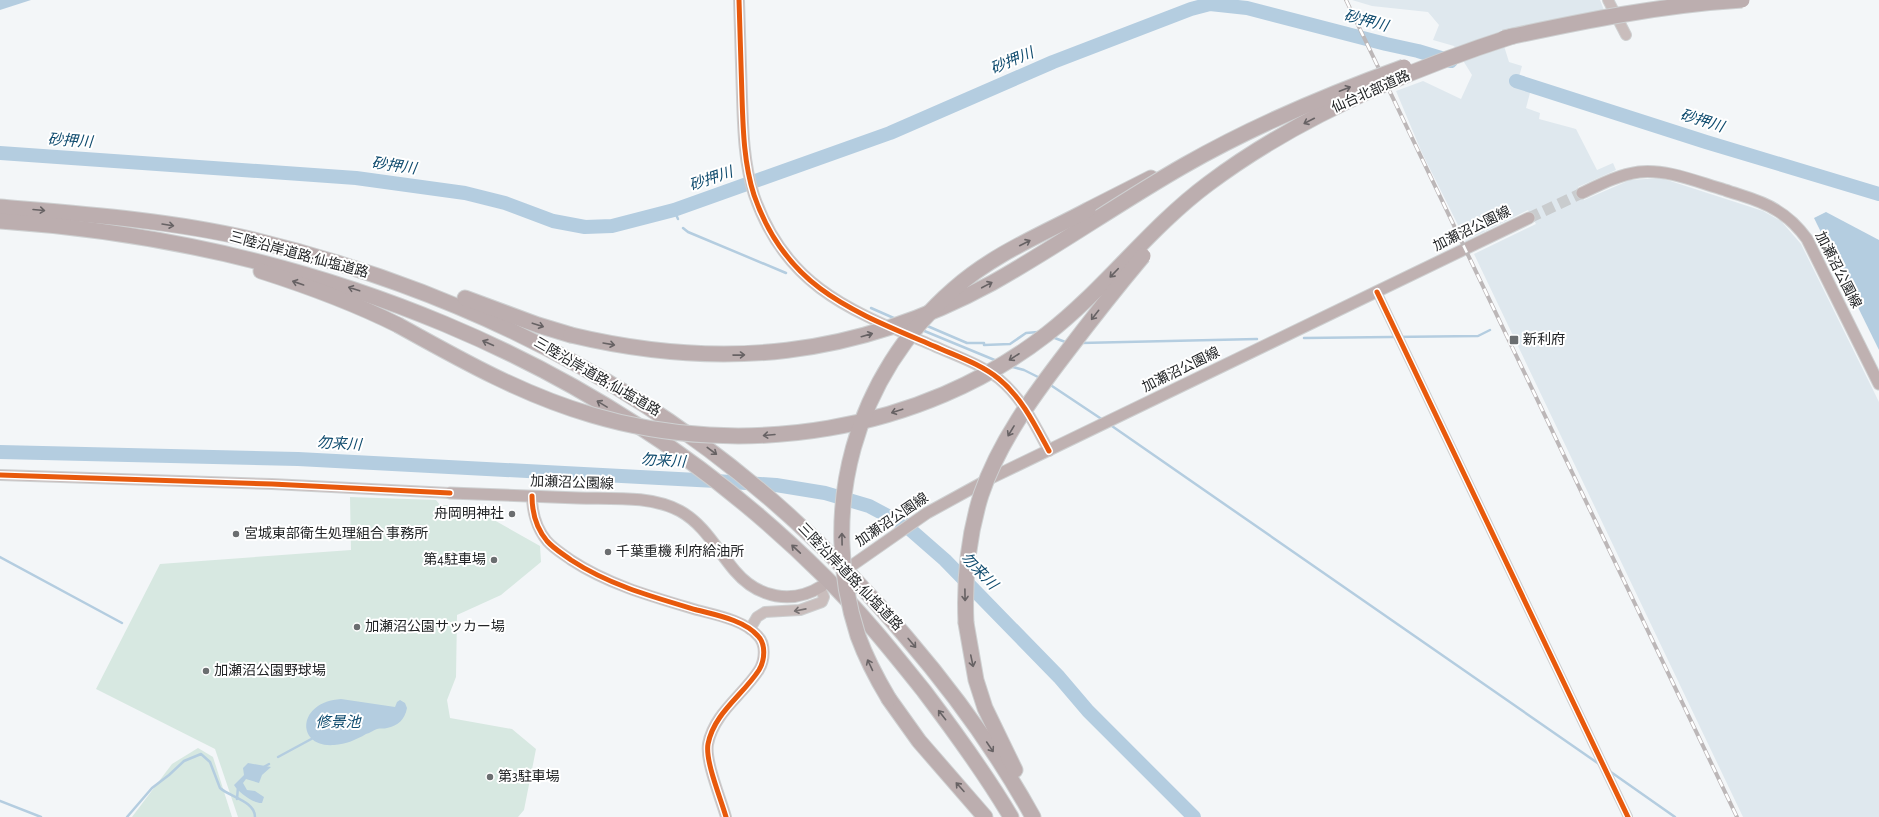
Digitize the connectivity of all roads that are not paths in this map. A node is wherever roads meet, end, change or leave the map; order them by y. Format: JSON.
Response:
{"nodes":[{"id":1,"x":739,"y":0,"type":"edge"},
{"id":2,"x":1608,"y":0,"type":"edge"},
{"id":3,"x":1742,"y":0,"type":"edge"},
{"id":4,"x":1626,"y":35,"type":"dead end"},
{"id":5,"x":1513,"y":36,"type":"junction"},
{"id":6,"x":1283,"y":115,"type":"junction"},
{"id":7,"x":1237,"y":164,"type":"junction"},
{"id":8,"x":1582,"y":193,"type":"tunnel mouth"},
{"id":9,"x":0,"y":207,"type":"edge"},
{"id":10,"x":1529,"y":218,"type":"tunnel mouth"},
{"id":11,"x":0,"y":220,"type":"edge"},
{"id":12,"x":79,"y":228,"type":"junction"},
{"id":13,"x":247,"y":239,"type":"junction"},
{"id":14,"x":1377,"y":292,"type":"junction"},
{"id":15,"x":1879,"y":384,"type":"edge"},
{"id":16,"x":1049,"y":450,"type":"junction"},
{"id":17,"x":0,"y":474,"type":"edge"},
{"id":18,"x":450,"y":493,"type":"joint"},
{"id":19,"x":532,"y":496,"type":"junction"},
{"id":20,"x":854,"y":564,"type":"dead end"},
{"id":21,"x":822,"y":583,"type":"junction"},
{"id":22,"x":750,"y":629,"type":"junction"},
{"id":23,"x":726,"y":817,"type":"edge"},
{"id":24,"x":985,"y":817,"type":"edge"},
{"id":25,"x":1011,"y":817,"type":"edge"},
{"id":26,"x":1033,"y":817,"type":"edge"},
{"id":27,"x":1038,"y":817,"type":"edge"},
{"id":28,"x":1628,"y":817,"type":"edge"}],
"edges":[{"from":1,"to":16,"type":"street"},
{"from":2,"to":4,"type":"street"},
{"from":3,"to":5,"type":"highway","name":"仙台北部道路","bridge":true},
{"from":6,"to":5,"type":"highway","name":"仙台北部道路","one_way":true,"bridge":true},
{"from":5,"to":7,"type":"highway","name":"仙台北部道路","one_way":true,"bridge":true},
{"from":13,"to":6,"type":"highway","one_way":true,"bridge":true},
{"from":24,"to":6,"type":"highway","one_way":true,"bridge":true},
{"from":7,"to":12,"type":"highway","one_way":true,"bridge":true},
{"from":7,"to":27,"type":"highway","one_way":true,"bridge":true},
{"from":8,"to":15,"type":"main road","name":"加瀬沼公園線"},
{"from":9,"to":13,"type":"highway","name":"三陸沿岸道路;仙塩道路","one_way":true},
{"from":10,"to":14,"type":"main road","name":"加瀬沼公園線"},
{"from":11,"to":12,"type":"highway","name":"三陸沿岸道路;仙塩道路"},
{"from":21,"to":12,"type":"highway","name":"三陸沿岸道路;仙塩道路","one_way":true,"bridge":true},
{"from":13,"to":26,"type":"highway","name":"三陸沿岸道路;仙塩道路","one_way":true,"bridge":true},
{"from":14,"to":16,"type":"main road","name":"加瀬沼公園線"},
{"from":14,"to":28,"type":"street"},
{"from":16,"to":20,"type":"main road","name":"加瀬沼公園線"},
{"from":17,"to":18,"type":"street"},
{"from":18,"to":19,"type":"main road","name":"加瀬沼公園線"},
{"from":19,"to":21,"type":"main road","name":"加瀬沼公園線"},
{"from":19,"to":22,"type":"street"},
{"from":21,"to":22,"type":"street","one_way":true},
{"from":25,"to":21,"type":"highway","name":"三陸沿岸道路;仙塩道路","one_way":true},
{"from":22,"to":23,"type":"street"}]}
